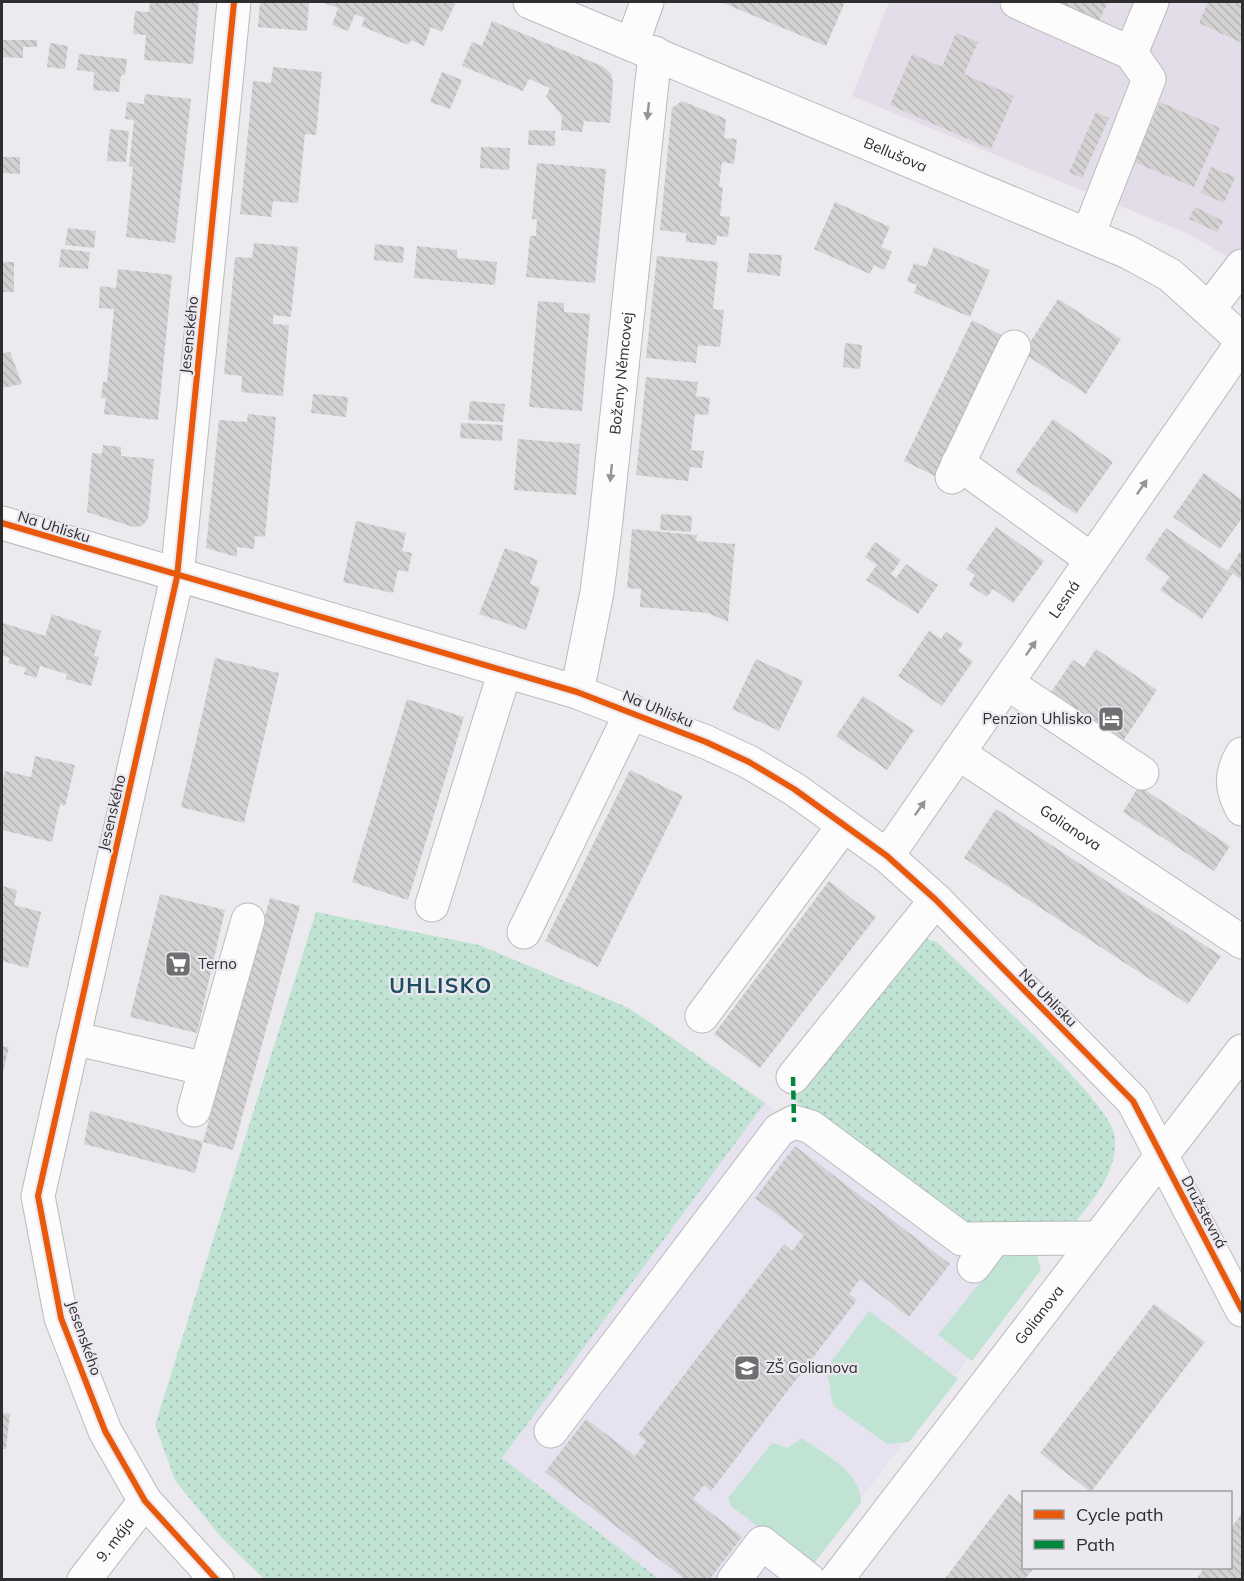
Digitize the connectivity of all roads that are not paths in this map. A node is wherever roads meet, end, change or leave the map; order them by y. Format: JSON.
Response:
{"nodes":[{"id":1,"x":234,"y":2,"type":"edge"},
{"id":2,"x":530,"y":2,"type":"edge"},
{"id":3,"x":647,"y":2,"type":"edge"},
{"id":4,"x":1017,"y":2,"type":"edge"},
{"id":5,"x":1152,"y":2,"type":"edge"},
{"id":6,"x":644,"y":49,"type":"junction"},
{"id":7,"x":1131,"y":53,"type":"junction"},
{"id":8,"x":1088,"y":235,"type":"junction"},
{"id":9,"x":1242,"y":266,"type":"edge"},
{"id":10,"x":1209,"y":309,"type":"junction"},
{"id":11,"x":1242,"y":342,"type":"edge"},
{"id":12,"x":1014,"y":347,"type":"dead end"},
{"id":13,"x":2,"y":524,"type":"edge"},
{"id":14,"x":1092,"y":560,"type":"junction"},
{"id":15,"x":177,"y":577,"type":"junction"},
{"id":16,"x":505,"y":671,"type":"junction"},
{"id":17,"x":1007,"y":683,"type":"junction"},
{"id":18,"x":577,"y":692,"type":"junction"},
{"id":19,"x":632,"y":711,"type":"junction"},
{"id":20,"x":958,"y":753,"type":"junction"},
{"id":21,"x":1242,"y":754,"type":"edge"},
{"id":22,"x":1142,"y":773,"type":"dead end"},
{"id":23,"x":1242,"y":809,"type":"edge"},
{"id":24,"x":844,"y":825,"type":"junction"},
{"id":25,"x":887,"y":856,"type":"junction"},
{"id":26,"x":936,"y":900,"type":"junction"},
{"id":27,"x":432,"y":905,"type":"dead end"},
{"id":28,"x":248,"y":920,"type":"dead end"},
{"id":29,"x":524,"y":932,"type":"dead end"},
{"id":30,"x":1242,"y":942,"type":"edge"},
{"id":31,"x":702,"y":1016,"type":"dead end"},
{"id":32,"x":73,"y":1038,"type":"junction"},
{"id":33,"x":1242,"y":1051,"type":"edge"},
{"id":34,"x":206,"y":1069,"type":"junction"},
{"id":35,"x":793,"y":1077,"type":"dead end"},
{"id":36,"x":194,"y":1110,"type":"dead end"},
{"id":37,"x":1161,"y":1157,"type":"junction"},
{"id":38,"x":1098,"y":1238,"type":"junction"},
{"id":39,"x":994,"y":1239,"type":"junction"},
{"id":40,"x":974,"y":1266,"type":"dead end"},
{"id":41,"x":1242,"y":1310,"type":"edge"},
{"id":42,"x":551,"y":1431,"type":"dead end"},
{"id":43,"x":145,"y":1501,"type":"junction"},
{"id":44,"x":84,"y":1580,"type":"edge"},
{"id":45,"x":217,"y":1580,"type":"edge"},
{"id":46,"x":734,"y":1580,"type":"edge"},
{"id":47,"x":809,"y":1580,"type":"edge"},
{"id":48,"x":836,"y":1580,"type":"edge"}],
"edges":[{"from":1,"to":15,"type":"street","name":"Jesenského"},
{"from":2,"to":6,"type":"street","name":"Bellušova"},
{"from":3,"to":6,"type":"street","name":"Boženy Němcovej"},
{"from":4,"to":7,"type":"street"},
{"from":5,"to":7,"type":"street"},
{"from":6,"to":8,"type":"street","name":"Bellušova"},
{"from":6,"to":18,"type":"street","name":"Boženy Němcovej","one_way":true},
{"from":7,"to":8,"type":"street"},
{"from":8,"to":10,"type":"street","name":"Bellušova"},
{"from":9,"to":10,"type":"street"},
{"from":10,"to":11,"type":"street","name":"Bellušova"},
{"from":14,"to":11,"type":"street","name":"Lesná","one_way":true},
{"from":12,"to":14,"type":"street"},
{"from":13,"to":15,"type":"street","name":"Na Uhlisku"},
{"from":17,"to":14,"type":"street","name":"Lesná","one_way":true},
{"from":15,"to":16,"type":"street","name":"Na Uhlisku"},
{"from":15,"to":32,"type":"street","name":"Jesenského"},
{"from":16,"to":18,"type":"street","name":"Na Uhlisku"},
{"from":16,"to":27,"type":"street"},
{"from":17,"to":20,"type":"street","name":"Lesná"},
{"from":17,"to":22,"type":"street"},
{"from":18,"to":19,"type":"street","name":"Na Uhlisku"},
{"from":19,"to":24,"type":"street","name":"Na Uhlisku"},
{"from":19,"to":29,"type":"street","name":"Na Uhlisku"},
{"from":25,"to":20,"type":"street","name":"Lesná","one_way":true},
{"from":20,"to":30,"type":"street","name":"Golianova"},
{"from":21,"to":23,"type":"street"},
{"from":24,"to":25,"type":"street","name":"Na Uhlisku"},
{"from":24,"to":31,"type":"street"},
{"from":25,"to":26,"type":"street","name":"Na Uhlisku"},
{"from":26,"to":35,"type":"street"},
{"from":26,"to":37,"type":"street","name":"Na Uhlisku"},
{"from":28,"to":34,"type":"street"},
{"from":32,"to":34,"type":"street"},
{"from":32,"to":43,"type":"street","name":"Jesenského"},
{"from":33,"to":37,"type":"street","name":"Golianova"},
{"from":34,"to":36,"type":"street"},
{"from":37,"to":38,"type":"street","name":"Golianova"},
{"from":37,"to":41,"type":"street","name":"Družstevná"},
{"from":38,"to":39,"type":"street"},
{"from":38,"to":48,"type":"street","name":"Golianova"},
{"from":39,"to":40,"type":"street"},
{"from":39,"to":42,"type":"street"},
{"from":43,"to":44,"type":"street","name":"9. mája"},
{"from":43,"to":45,"type":"street","name":"Jesenského"},
{"from":46,"to":47,"type":"street"}]}
